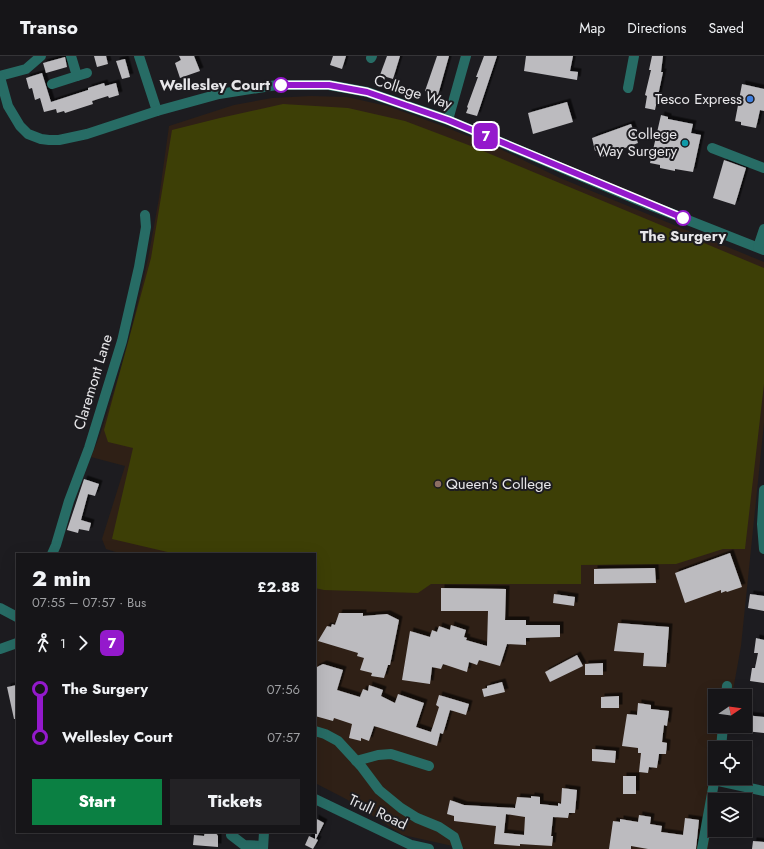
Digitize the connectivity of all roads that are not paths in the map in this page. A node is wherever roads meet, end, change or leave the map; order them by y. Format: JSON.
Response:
{"nodes":[{"id":1,"x":41,"y":56,"type":"edge"},
{"id":2,"x":71,"y":56,"type":"edge"},
{"id":3,"x":140,"y":56,"type":"edge"},
{"id":4,"x":466,"y":56,"type":"edge"},
{"id":5,"x":634,"y":56,"type":"edge"},
{"id":6,"x":0,"y":76,"type":"edge"},
{"id":7,"x":52,"y":84,"type":"dead end"},
{"id":8,"x":628,"y":88,"type":"dead end"},
{"id":9,"x":157,"y":111,"type":"junction"},
{"id":10,"x":448,"y":120,"type":"junction"},
{"id":11,"x":712,"y":148,"type":"dead end"},
{"id":12,"x":764,"y":168,"type":"edge"},
{"id":13,"x":145,"y":215,"type":"dead end"},
{"id":14,"x":764,"y":229,"type":"edge"},
{"id":15,"x":761,"y":248,"type":"edge"},
{"id":16,"x":764,"y":490,"type":"edge"},
{"id":17,"x":764,"y":549,"type":"edge"},
{"id":18,"x":52,"y":553,"type":"edge"},
{"id":19,"x":0,"y":608,"type":"edge"},
{"id":20,"x":16,"y":616,"type":"edge"},
{"id":21,"x":16,"y":644,"type":"edge"},
{"id":22,"x":0,"y":649,"type":"edge"},
{"id":23,"x":316,"y":731,"type":"edge"},
{"id":24,"x":356,"y":761,"type":"junction"},
{"id":25,"x":430,"y":766,"type":"dead end"},
{"id":26,"x":714,"y":785,"type":"edge"},
{"id":27,"x":740,"y":785,"type":"edge"},
{"id":28,"x":764,"y":791,"type":"edge"},
{"id":29,"x":316,"y":799,"type":"edge"},
{"id":30,"x":264,"y":833,"type":"edge"},
{"id":31,"x":231,"y":835,"type":"dead end"},
{"id":32,"x":263,"y":848,"type":"edge"},
{"id":33,"x":429,"y":849,"type":"edge"},
{"id":34,"x":458,"y":849,"type":"edge"},
{"id":35,"x":702,"y":849,"type":"edge"}],
"edges":[{"from":1,"to":6,"type":"street"},
{"from":2,"to":7,"type":"street"},
{"from":3,"to":9,"type":"street"},
{"from":4,"to":10,"type":"street"},
{"from":5,"to":8,"type":"street"},
{"from":6,"to":9,"type":"street","name":"College Way"},
{"from":9,"to":10,"type":"street","name":"College Way"},
{"from":10,"to":15,"type":"street","name":"College Way"},
{"from":11,"to":12,"type":"street"},
{"from":13,"to":18,"type":"street","name":"Claremont Lane"},
{"from":14,"to":15,"type":"street"},
{"from":16,"to":17,"type":"street"},
{"from":19,"to":20,"type":"street"},
{"from":21,"to":22,"type":"street"},
{"from":23,"to":24,"type":"street"},
{"from":24,"to":25,"type":"street"},
{"from":24,"to":34,"type":"street"},
{"from":26,"to":35,"type":"street"},
{"from":27,"to":28,"type":"street"},
{"from":29,"to":33,"type":"street","name":"Trull Road"},
{"from":30,"to":32,"type":"street"},
{"from":31,"to":32,"type":"street"}]}
